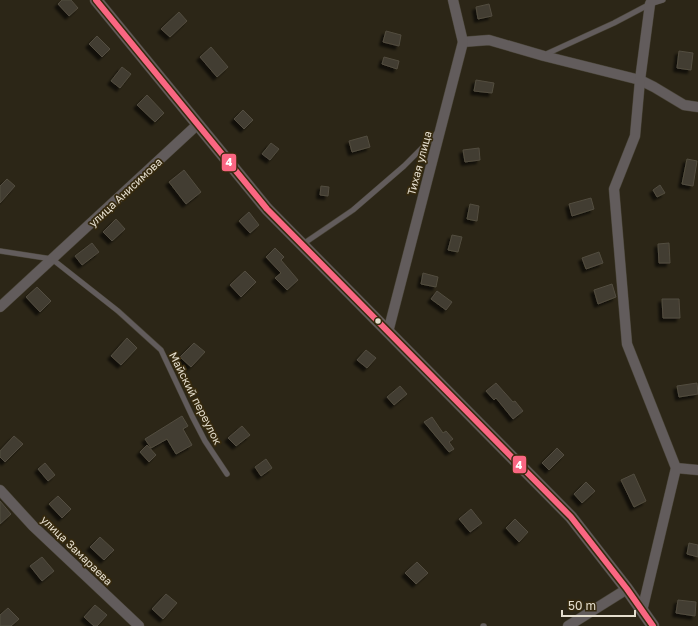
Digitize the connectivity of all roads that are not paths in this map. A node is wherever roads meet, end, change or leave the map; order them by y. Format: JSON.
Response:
{"nodes":[{"id":1,"x":96,"y":0,"type":"edge"},
{"id":2,"x":453,"y":0,"type":"edge"},
{"id":3,"x":663,"y":0,"type":"edge"},
{"id":4,"x":651,"y":2,"type":"edge"},
{"id":5,"x":463,"y":42,"type":"junction"},
{"id":6,"x":544,"y":56,"type":"junction"},
{"id":7,"x":640,"y":80,"type":"junction"},
{"id":8,"x":698,"y":107,"type":"edge"},
{"id":9,"x":198,"y":124,"type":"junction"},
{"id":10,"x":440,"y":130,"type":"junction"},
{"id":11,"x":302,"y":245,"type":"junction"},
{"id":12,"x":0,"y":251,"type":"edge"},
{"id":13,"x":52,"y":259,"type":"junction"},
{"id":14,"x":0,"y":307,"type":"edge"},
{"id":15,"x":388,"y":332,"type":"junction"},
{"id":16,"x":676,"y":468,"type":"junction"},
{"id":17,"x":698,"y":470,"type":"edge"},
{"id":18,"x":227,"y":474,"type":"dead end"},
{"id":19,"x":0,"y":490,"type":"edge"},
{"id":20,"x":627,"y":589,"type":"junction"},
{"id":21,"x":642,"y":610,"type":"junction"},
{"id":22,"x":139,"y":626,"type":"edge"},
{"id":23,"x":568,"y":626,"type":"edge"},
{"id":24,"x":654,"y":626,"type":"edge"}],
"edges":[{"from":1,"to":9,"type":"street"},
{"from":2,"to":5,"type":"street","name":"Тихая улица"},
{"from":3,"to":4,"type":"lane"},
{"from":4,"to":6,"type":"lane"},
{"from":4,"to":7,"type":"street"},
{"from":5,"to":6,"type":"street"},
{"from":5,"to":10,"type":"street","name":"Тихая улица"},
{"from":6,"to":7,"type":"street"},
{"from":7,"to":8,"type":"street"},
{"from":7,"to":16,"type":"street"},
{"from":9,"to":11,"type":"street"},
{"from":9,"to":13,"type":"street","name":"улица Анисимова"},
{"from":10,"to":11,"type":"lane"},
{"from":10,"to":15,"type":"street","name":"Тихая улица"},
{"from":11,"to":15,"type":"street"},
{"from":12,"to":13,"type":"lane"},
{"from":13,"to":14,"type":"street"},
{"from":13,"to":18,"type":"lane","name":"Майский переулок"},
{"from":15,"to":20,"type":"street"},
{"from":16,"to":17,"type":"street"},
{"from":16,"to":21,"type":"street"},
{"from":19,"to":22,"type":"street","name":"улица Замараева"},
{"from":20,"to":21,"type":"street"},
{"from":20,"to":23,"type":"street"},
{"from":21,"to":24,"type":"street"}]}
